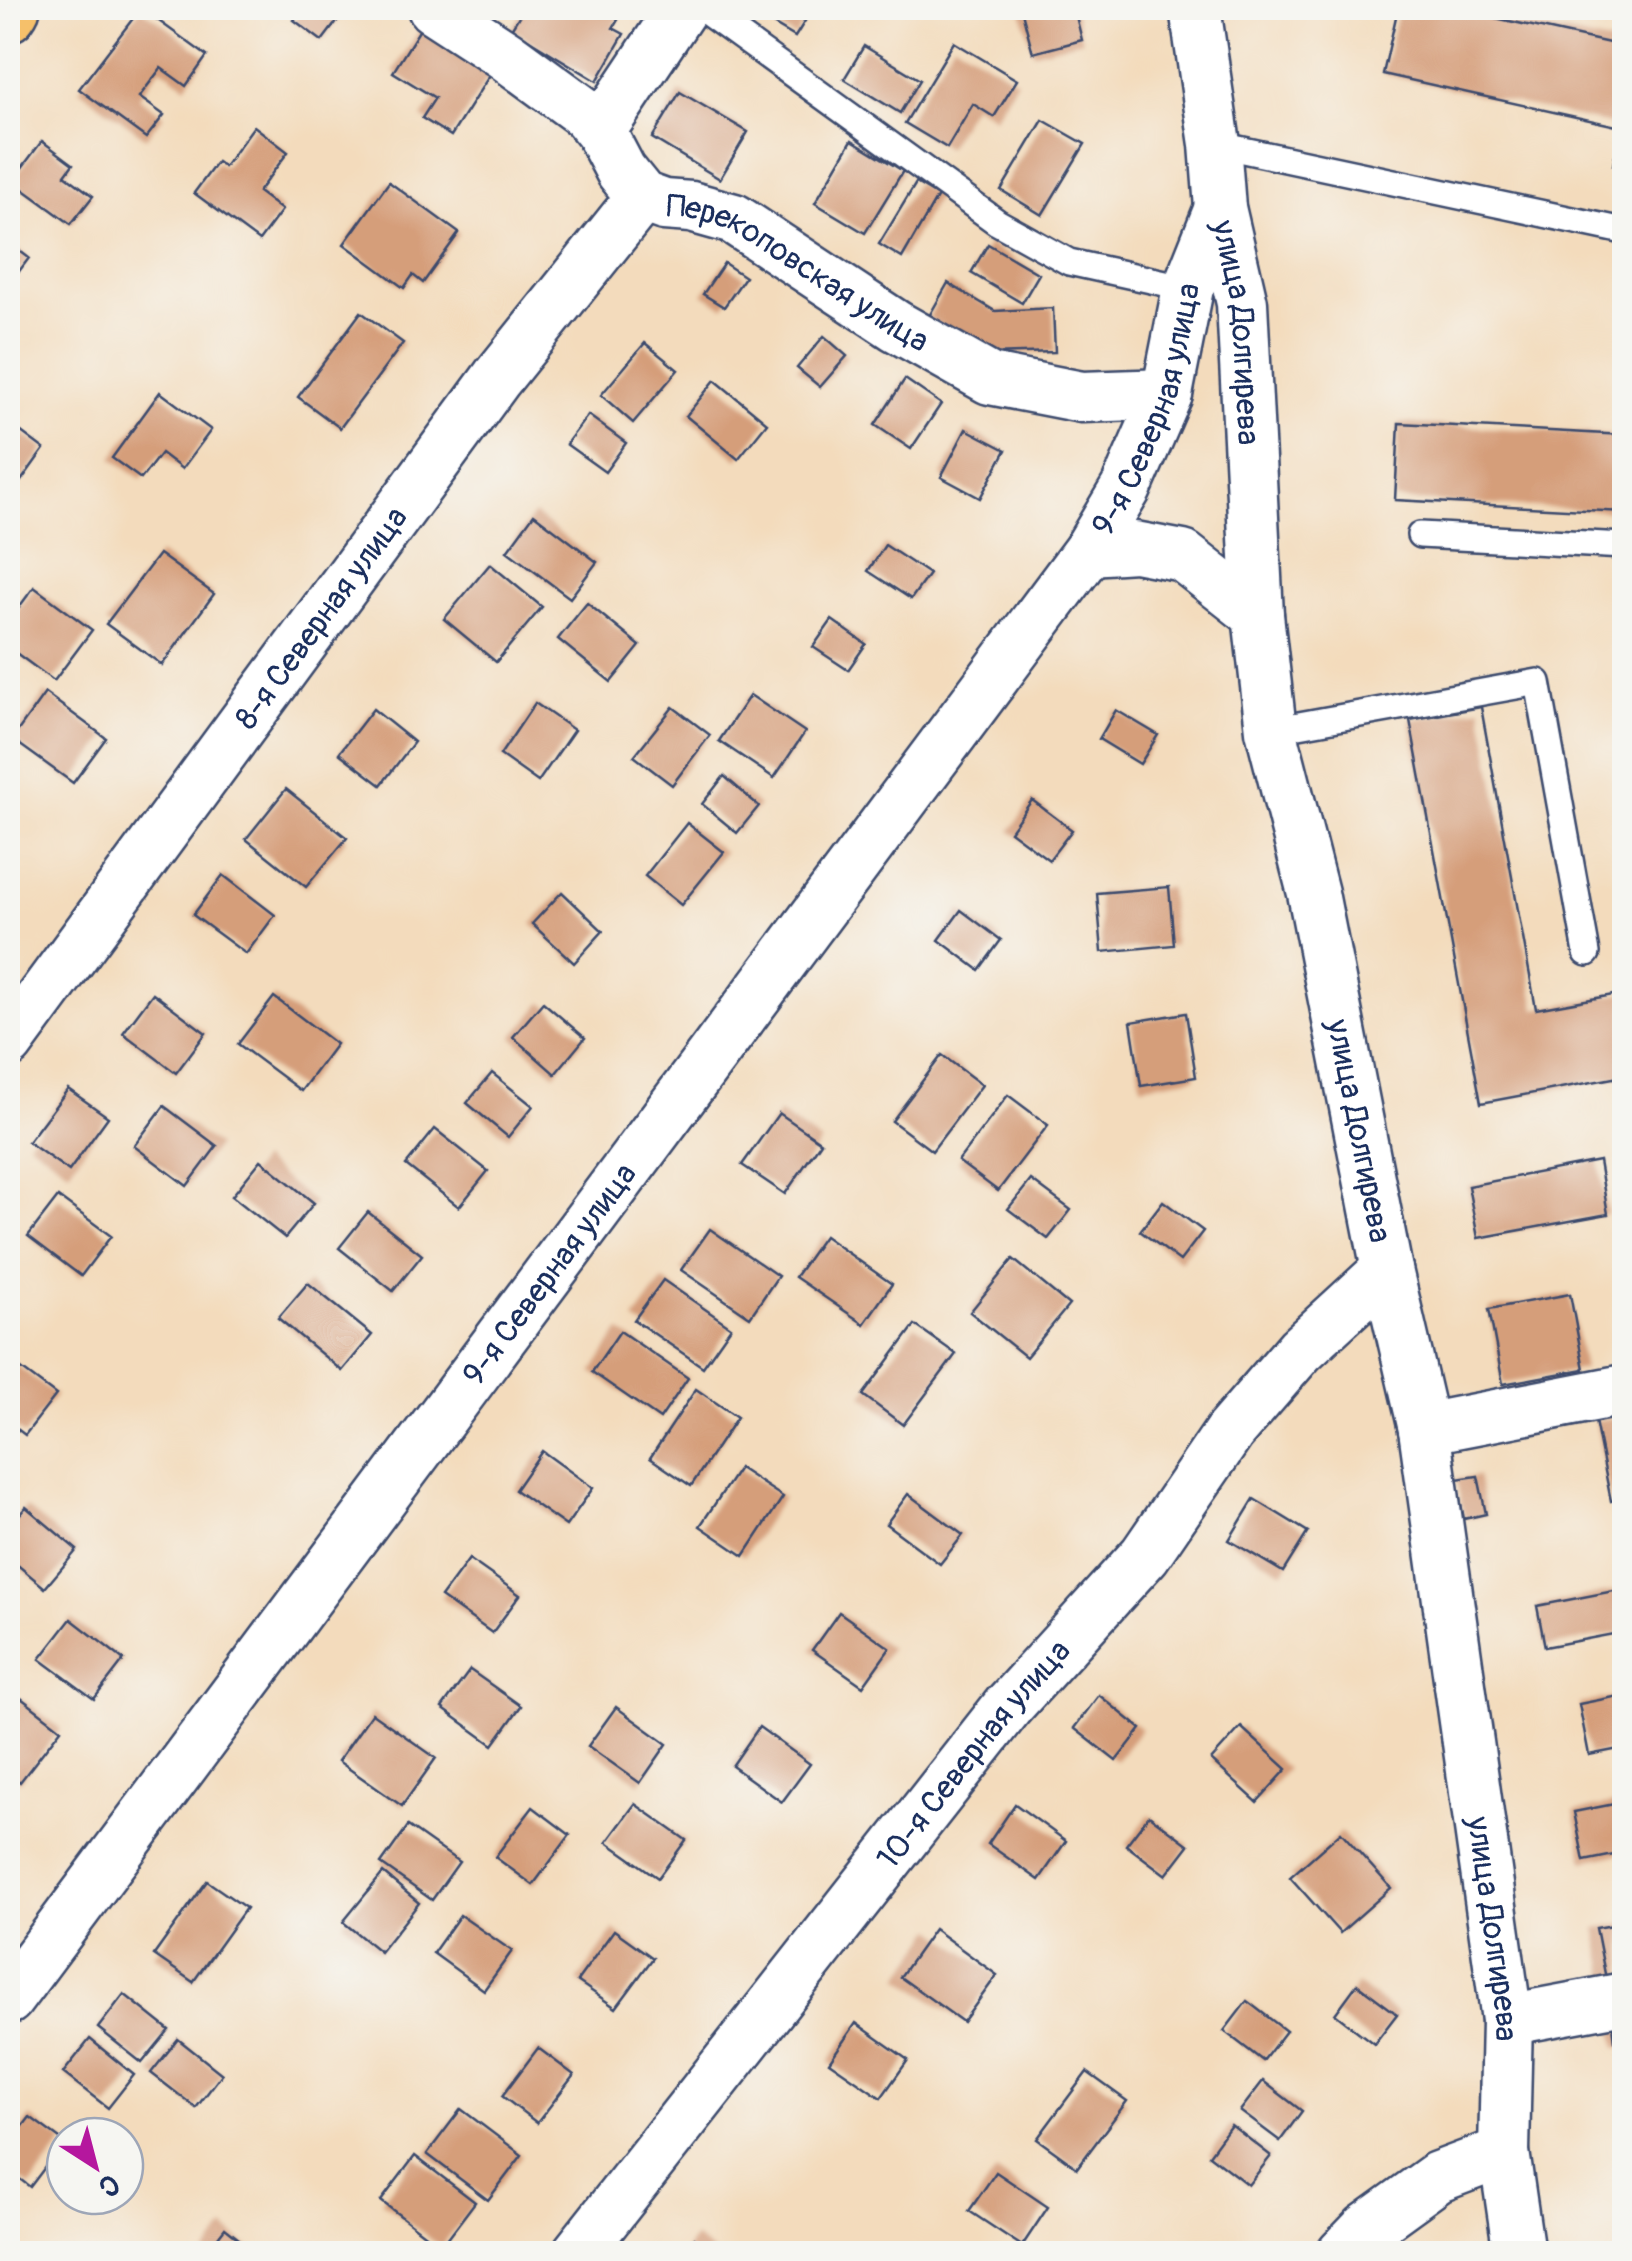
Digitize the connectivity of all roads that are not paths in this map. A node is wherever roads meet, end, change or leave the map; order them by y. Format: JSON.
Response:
{"nodes":[{"id":1,"x":12,"y":8,"type":"edge"},
{"id":2,"x":434,"y":8,"type":"edge"},
{"id":3,"x":682,"y":8,"type":"edge"},
{"id":4,"x":701,"y":8,"type":"edge"},
{"id":5,"x":1195,"y":8,"type":"edge"},
{"id":6,"x":8,"y":14,"type":"edge"},
{"id":7,"x":600,"y":131,"type":"junction"},
{"id":8,"x":1215,"y":144,"type":"junction"},
{"id":9,"x":642,"y":197,"type":"junction"},
{"id":10,"x":1220,"y":208,"type":"junction"},
{"id":11,"x":1624,"y":231,"type":"edge"},
{"id":12,"x":1188,"y":288,"type":"junction"},
{"id":13,"x":1167,"y":394,"type":"junction"},
{"id":14,"x":1420,"y":535,"type":"dead end"},
{"id":15,"x":1624,"y":546,"type":"edge"},
{"id":16,"x":1088,"y":550,"type":"junction"},
{"id":17,"x":1258,"y":615,"type":"junction"},
{"id":18,"x":1271,"y":730,"type":"junction"},
{"id":19,"x":1587,"y":953,"type":"dead end"},
{"id":20,"x":8,"y":1044,"type":"edge"},
{"id":21,"x":1387,"y":1270,"type":"junction"},
{"id":22,"x":1624,"y":1390,"type":"edge"},
{"id":23,"x":1424,"y":1429,"type":"junction"},
{"id":24,"x":8,"y":1998,"type":"edge"},
{"id":25,"x":1624,"y":1998,"type":"edge"},
{"id":26,"x":1506,"y":2020,"type":"junction"},
{"id":27,"x":1504,"y":2152,"type":"junction"},
{"id":28,"x":577,"y":2254,"type":"edge"},
{"id":29,"x":1342,"y":2254,"type":"edge"},
{"id":30,"x":1519,"y":2254,"type":"edge"}],
"edges":[{"from":1,"to":6,"type":"main road"},
{"from":2,"to":7,"type":"street","name":"Перекоповская улица"},
{"from":3,"to":7,"type":"street"},
{"from":4,"to":12,"type":"lane"},
{"from":5,"to":8,"type":"street","name":"улица Долгирева"},
{"from":7,"to":9,"type":"street","name":"Перекоповская улица"},
{"from":8,"to":10,"type":"street","name":"улица Долгирева"},
{"from":8,"to":11,"type":"lane"},
{"from":9,"to":13,"type":"street","name":"Перекоповская улица"},
{"from":9,"to":20,"type":"street","name":"8-я Северная улица"},
{"from":10,"to":12,"type":"street","name":"9-я Северная улица"},
{"from":10,"to":17,"type":"street","name":"улица Долгирева"},
{"from":12,"to":13,"type":"street","name":"9-я Северная улица"},
{"from":13,"to":16,"type":"street","name":"9-я Северная улица"},
{"from":14,"to":15,"type":"lane"},
{"from":16,"to":17,"type":"street","name":"9-я Северная улица"},
{"from":16,"to":24,"type":"street","name":"9-я Северная улица"},
{"from":17,"to":18,"type":"street","name":"улица Долгирева"},
{"from":18,"to":19,"type":"lane"},
{"from":18,"to":21,"type":"street","name":"улица Долгирева"},
{"from":21,"to":23,"type":"street","name":"улица Долгирева"},
{"from":21,"to":28,"type":"street","name":"10-я Северная улица"},
{"from":22,"to":23,"type":"street"},
{"from":23,"to":26,"type":"street","name":"улица Долгирева"},
{"from":25,"to":26,"type":"street"},
{"from":26,"to":27,"type":"street","name":"улица Долгирева"},
{"from":27,"to":29,"type":"street"},
{"from":27,"to":30,"type":"street","name":"улица Долгирева"}]}
